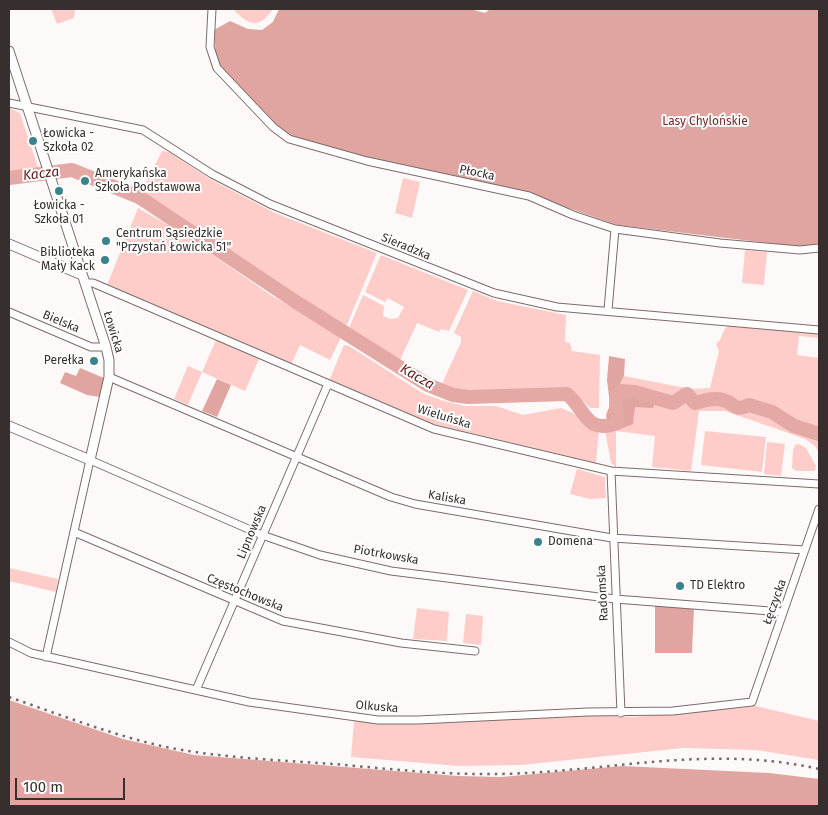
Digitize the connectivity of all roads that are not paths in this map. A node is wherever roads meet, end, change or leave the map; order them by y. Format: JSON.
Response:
{"nodes":[{"id":1,"x":212,"y":9,"type":"edge"},
{"id":2,"x":9,"y":51,"type":"edge"},
{"id":3,"x":9,"y":103,"type":"edge"},
{"id":4,"x":27,"y":107,"type":"junction"},
{"id":5,"x":615,"y":229,"type":"junction"},
{"id":6,"x":9,"y":244,"type":"edge"},
{"id":7,"x":819,"y":248,"type":"edge"},
{"id":8,"x":83,"y":279,"type":"junction"},
{"id":9,"x":608,"y":310,"type":"junction"},
{"id":10,"x":9,"y":312,"type":"edge"},
{"id":11,"x":819,"y":330,"type":"edge"},
{"id":12,"x":106,"y":347,"type":"junction"},
{"id":13,"x":109,"y":377,"type":"junction"},
{"id":14,"x":328,"y":384,"type":"junction"},
{"id":15,"x":9,"y":426,"type":"edge"},
{"id":16,"x":298,"y":457,"type":"junction"},
{"id":17,"x":90,"y":460,"type":"junction"},
{"id":18,"x":611,"y":471,"type":"junction"},
{"id":19,"x":819,"y":484,"type":"edge"},
{"id":20,"x":819,"y":509,"type":"edge"},
{"id":21,"x":74,"y":532,"type":"junction"},
{"id":22,"x":262,"y":534,"type":"junction"},
{"id":23,"x":612,"y":538,"type":"junction"},
{"id":24,"x":805,"y":550,"type":"junction"},
{"id":25,"x":615,"y":599,"type":"junction"},
{"id":26,"x":235,"y":602,"type":"junction"},
{"id":27,"x":783,"y":612,"type":"junction"},
{"id":28,"x":9,"y":642,"type":"edge"},
{"id":29,"x":475,"y":651,"type":"dead end"},
{"id":30,"x":46,"y":657,"type":"junction"},
{"id":31,"x":196,"y":690,"type":"junction"},
{"id":32,"x":752,"y":702,"type":"joint"},
{"id":33,"x":621,"y":713,"type":"junction"}],
"edges":[{"from":1,"to":5,"type":"street","name":"Płocka"},
{"from":2,"to":4,"type":"street","name":"Łowicka"},
{"from":3,"to":4,"type":"street","name":"Sieradzka"},
{"from":4,"to":8,"type":"street","name":"Łowicka"},
{"from":4,"to":9,"type":"street","name":"Sieradzka"},
{"from":5,"to":7,"type":"street","name":"Płocka"},
{"from":5,"to":9,"type":"street"},
{"from":6,"to":8,"type":"street","name":"Wieluńska"},
{"from":8,"to":12,"type":"street","name":"Łowicka"},
{"from":8,"to":14,"type":"street","name":"Wieluńska"},
{"from":9,"to":11,"type":"street","name":"Sieradzka"},
{"from":10,"to":12,"type":"street","name":"Bielska"},
{"from":12,"to":13,"type":"street","name":"Łowicka"},
{"from":13,"to":16,"type":"street","name":"Kaliska"},
{"from":13,"to":17,"type":"street","name":"Łowicka"},
{"from":14,"to":16,"type":"street","name":"Lipnowska"},
{"from":14,"to":18,"type":"street","name":"Wieluńska"},
{"from":15,"to":17,"type":"street","name":"Piotrkowska"},
{"from":16,"to":22,"type":"street","name":"Lipnowska"},
{"from":16,"to":23,"type":"street","name":"Kaliska"},
{"from":17,"to":21,"type":"street","name":"Łowicka"},
{"from":17,"to":22,"type":"street","name":"Piotrkowska"},
{"from":18,"to":19,"type":"street","name":"Wieluńska"},
{"from":18,"to":23,"type":"street","name":"Radomska"},
{"from":20,"to":24,"type":"street","name":"Łęczycka"},
{"from":21,"to":26,"type":"street","name":"Częstochowska"},
{"from":21,"to":30,"type":"street","name":"Łowicka"},
{"from":22,"to":25,"type":"street","name":"Piotrkowska"},
{"from":22,"to":26,"type":"street","name":"Lipnowska"},
{"from":23,"to":24,"type":"street","name":"Kaliska"},
{"from":23,"to":25,"type":"street","name":"Radomska"},
{"from":24,"to":27,"type":"street","name":"Łęczycka"},
{"from":25,"to":27,"type":"street","name":"Piotrkowska"},
{"from":25,"to":33,"type":"street","name":"Radomska"},
{"from":26,"to":29,"type":"street","name":"Częstochowska"},
{"from":26,"to":31,"type":"street","name":"Lipnowska"},
{"from":27,"to":32,"type":"street","name":"Łęczycka"},
{"from":28,"to":30,"type":"street","name":"Olkuska"},
{"from":30,"to":31,"type":"street","name":"Olkuska"},
{"from":31,"to":33,"type":"street","name":"Olkuska"},
{"from":32,"to":33,"type":"street","name":"Olkuska"}]}
